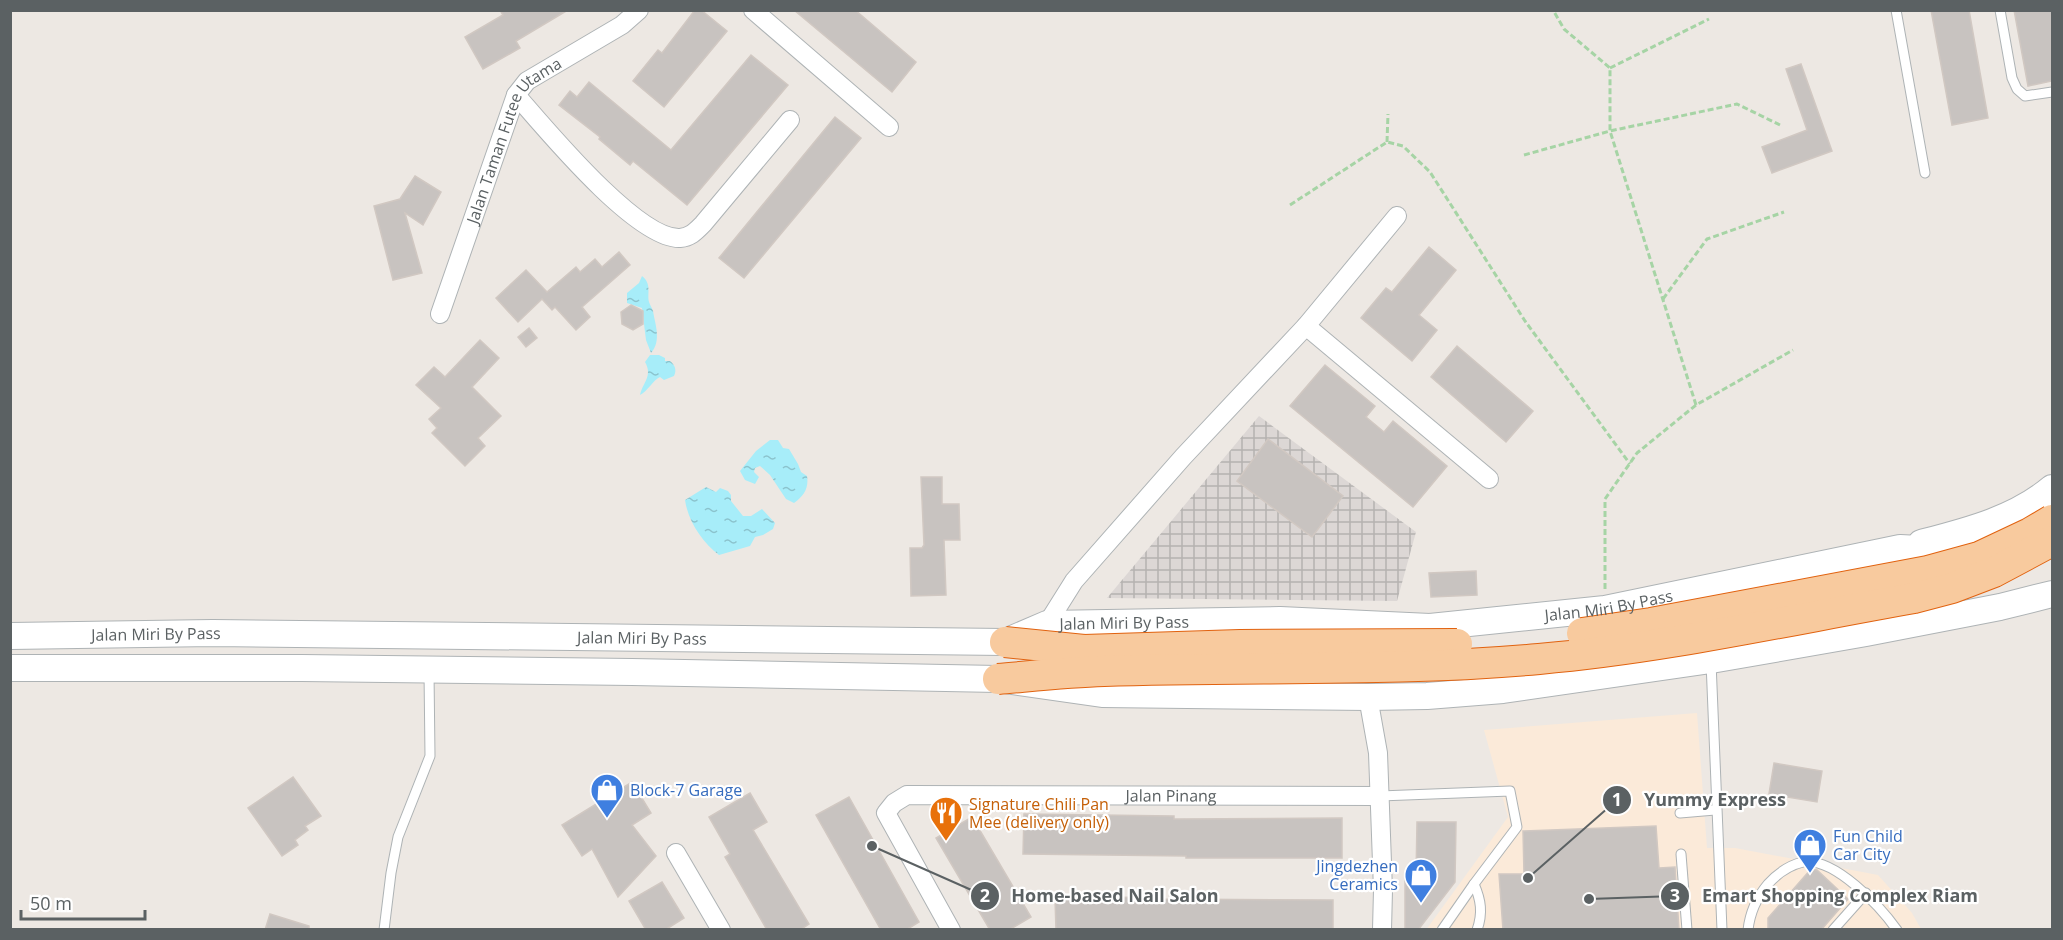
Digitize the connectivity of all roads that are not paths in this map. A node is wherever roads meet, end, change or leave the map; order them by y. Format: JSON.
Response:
{"nodes":[{"id":1,"x":639,"y":10,"type":"edge"},
{"id":2,"x":753,"y":10,"type":"edge"},
{"id":3,"x":1896,"y":10,"type":"edge"},
{"id":4,"x":2000,"y":10,"type":"edge"},
{"id":5,"x":2052,"y":92,"type":"edge"},
{"id":6,"x":516,"y":95,"type":"junction"},
{"id":7,"x":790,"y":120,"type":"dead end"},
{"id":8,"x":889,"y":127,"type":"dead end"},
{"id":9,"x":1925,"y":172,"type":"dead end"},
{"id":10,"x":1397,"y":216,"type":"dead end"},
{"id":11,"x":440,"y":314,"type":"dead end"},
{"id":12,"x":1306,"y":326,"type":"junction"},
{"id":13,"x":1489,"y":479,"type":"dead end"},
{"id":14,"x":2052,"y":488,"type":"edge"},
{"id":15,"x":2052,"y":520,"type":"edge"},
{"id":16,"x":2052,"y":541,"type":"edge"},
{"id":17,"x":1900,"y":548,"type":"junction"},
{"id":18,"x":2052,"y":548,"type":"edge"},
{"id":19,"x":2052,"y":594,"type":"edge"},
{"id":20,"x":1047,"y":624,"type":"junction"},
{"id":21,"x":10,"y":636,"type":"edge"},
{"id":22,"x":1005,"y":642,"type":"junction"},
{"id":23,"x":1711,"y":660,"type":"junction"},
{"id":24,"x":10,"y":668,"type":"edge"},
{"id":25,"x":429,"y":670,"type":"junction"},
{"id":26,"x":998,"y":679,"type":"junction"},
{"id":27,"x":1368,"y":697,"type":"junction"},
{"id":28,"x":1380,"y":796,"type":"junction"},
{"id":29,"x":1715,"y":810,"type":"junction"},
{"id":30,"x":1680,"y":813,"type":"dead end"},
{"id":31,"x":676,"y":853,"type":"dead end"},
{"id":32,"x":1682,"y":854,"type":"dead end"},
{"id":33,"x":1474,"y":884,"type":"junction"},
{"id":34,"x":1866,"y":893,"type":"junction"},
{"id":35,"x":384,"y":930,"type":"edge"},
{"id":36,"x":721,"y":930,"type":"edge"},
{"id":37,"x":951,"y":930,"type":"edge"},
{"id":38,"x":1382,"y":930,"type":"edge"},
{"id":39,"x":1442,"y":930,"type":"edge"},
{"id":40,"x":1477,"y":930,"type":"edge"},
{"id":41,"x":1687,"y":930,"type":"edge"},
{"id":42,"x":1722,"y":930,"type":"edge"},
{"id":43,"x":1748,"y":930,"type":"edge"},
{"id":44,"x":1833,"y":930,"type":"edge"},
{"id":45,"x":1897,"y":930,"type":"edge"}],
"edges":[{"from":1,"to":6,"type":"street","name":"Jalan Taman Futee Utama"},
{"from":2,"to":8,"type":"street"},
{"from":3,"to":9,"type":"lane"},
{"from":4,"to":5,"type":"lane"},
{"from":6,"to":7,"type":"street"},
{"from":6,"to":11,"type":"street","name":"Jalan Taman Futee Utama"},
{"from":10,"to":12,"type":"street"},
{"from":12,"to":13,"type":"street"},
{"from":12,"to":20,"type":"street"},
{"from":14,"to":17,"type":"main road"},
{"from":15,"to":22,"type":"highway","bridge":true},
{"from":16,"to":26,"type":"highway","bridge":true},
{"from":17,"to":18,"type":"main road","name":"Jalan Miri By Pass"},
{"from":17,"to":20,"type":"main road","name":"Jalan Miri By Pass"},
{"from":19,"to":23,"type":"main road","name":"Jalan Miri By Pass"},
{"from":20,"to":22,"type":"main road","name":"Jalan Miri By Pass"},
{"from":21,"to":22,"type":"main road","name":"Jalan Miri By Pass"},
{"from":23,"to":27,"type":"main road","name":"Jalan Miri By Pass"},
{"from":23,"to":29,"type":"lane"},
{"from":24,"to":25,"type":"main road","name":"Jalan Miri By Pass"},
{"from":25,"to":26,"type":"main road","name":"Jalan Miri By Pass"},
{"from":25,"to":35,"type":"lane"},
{"from":26,"to":27,"type":"main road","name":"Jalan Miri By Pass"},
{"from":27,"to":28,"type":"street"},
{"from":28,"to":33,"type":"lane"},
{"from":28,"to":37,"type":"street","name":"Jalan Pinang"},
{"from":28,"to":38,"type":"street"},
{"from":29,"to":30,"type":"lane"},
{"from":29,"to":42,"type":"lane"},
{"from":31,"to":36,"type":"street"},
{"from":32,"to":41,"type":"lane"},
{"from":33,"to":39,"type":"lane"},
{"from":33,"to":40,"type":"lane"},
{"from":34,"to":43,"type":"lane"},
{"from":34,"to":44,"type":"lane"},
{"from":34,"to":45,"type":"lane"}]}
